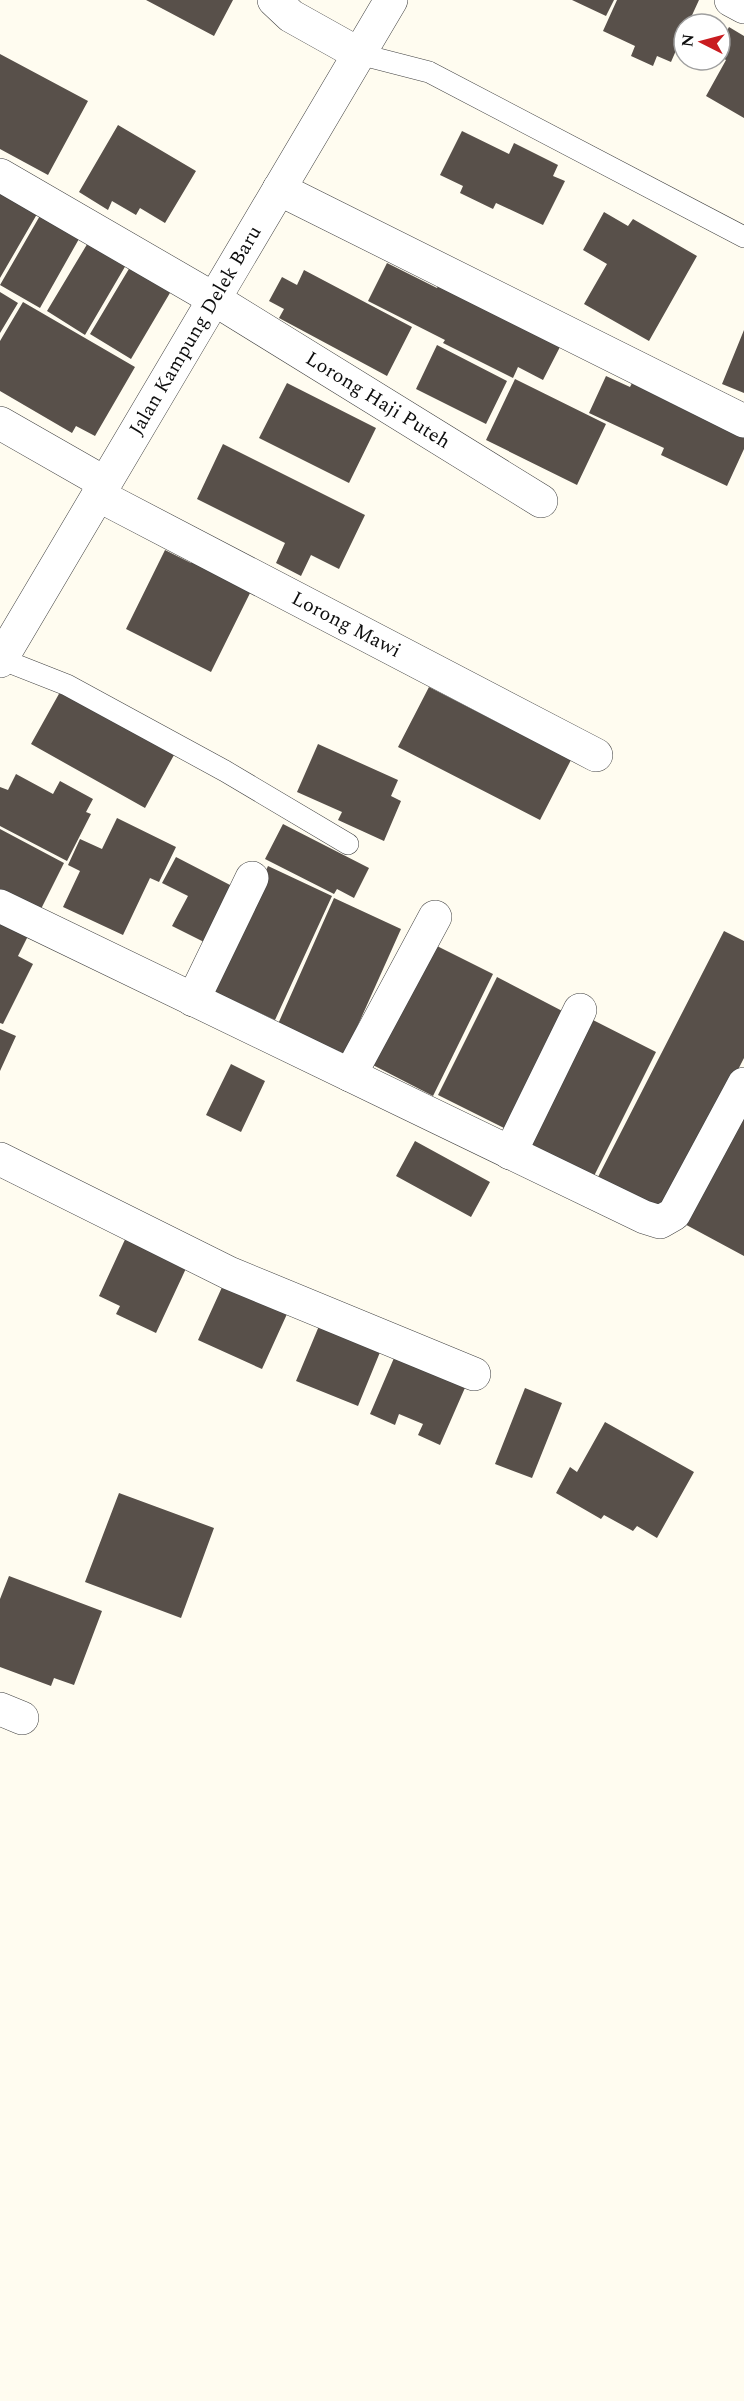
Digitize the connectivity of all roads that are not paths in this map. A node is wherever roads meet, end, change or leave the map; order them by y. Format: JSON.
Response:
{"nodes":[{"id":1,"x":274,"y":0,"type":"edge"},
{"id":2,"x":391,"y":0,"type":"edge"},
{"id":3,"x":731,"y":0,"type":"edge"},
{"id":4,"x":744,"y":7,"type":"edge"},
{"id":5,"x":359,"y":54,"type":"junction"},
{"id":6,"x":0,"y":175,"type":"edge"},
{"id":7,"x":279,"y":189,"type":"junction"},
{"id":8,"x":744,"y":237,"type":"edge"},
{"id":9,"x":214,"y":299,"type":"junction"},
{"id":10,"x":744,"y":421,"type":"edge"},
{"id":11,"x":0,"y":423,"type":"edge"},
{"id":12,"x":102,"y":489,"type":"junction"},
{"id":13,"x":541,"y":501,"type":"dead end"},
{"id":14,"x":0,"y":660,"type":"edge"},
{"id":15,"x":596,"y":754,"type":"dead end"},
{"id":16,"x":348,"y":844,"type":"dead end"},
{"id":17,"x":252,"y":878,"type":"dead end"},
{"id":18,"x":0,"y":906,"type":"edge"},
{"id":19,"x":435,"y":916,"type":"dead end"},
{"id":20,"x":194,"y":999,"type":"junction"},
{"id":21,"x":580,"y":1010,"type":"dead end"},
{"id":22,"x":350,"y":1075,"type":"junction"},
{"id":23,"x":744,"y":1084,"type":"edge"},
{"id":24,"x":510,"y":1153,"type":"junction"},
{"id":25,"x":0,"y":1159,"type":"edge"},
{"id":26,"x":474,"y":1374,"type":"dead end"}],
"edges":[{"from":1,"to":5,"type":"street"},
{"from":2,"to":5,"type":"street","name":"Jalan Kampung Delek Baru"},
{"from":3,"to":4,"type":"street"},
{"from":5,"to":7,"type":"street","name":"Jalan Kampung Delek Baru"},
{"from":5,"to":8,"type":"lane"},
{"from":6,"to":9,"type":"street","name":"Lorong Haji Puteh"},
{"from":7,"to":9,"type":"street","name":"Jalan Kampung Delek Baru"},
{"from":7,"to":10,"type":"street"},
{"from":9,"to":12,"type":"street","name":"Jalan Kampung Delek Baru"},
{"from":9,"to":13,"type":"street","name":"Lorong Haji Puteh"},
{"from":11,"to":12,"type":"street","name":"Lorong Mawi"},
{"from":12,"to":14,"type":"street","name":"Jalan Kampung Delek Baru"},
{"from":12,"to":15,"type":"street","name":"Lorong Mawi"},
{"from":14,"to":16,"type":"lane"},
{"from":17,"to":20,"type":"street"},
{"from":18,"to":20,"type":"street"},
{"from":19,"to":22,"type":"street"},
{"from":20,"to":22,"type":"street"},
{"from":21,"to":24,"type":"street"},
{"from":22,"to":24,"type":"street"},
{"from":23,"to":24,"type":"street"},
{"from":25,"to":26,"type":"street"}]}
